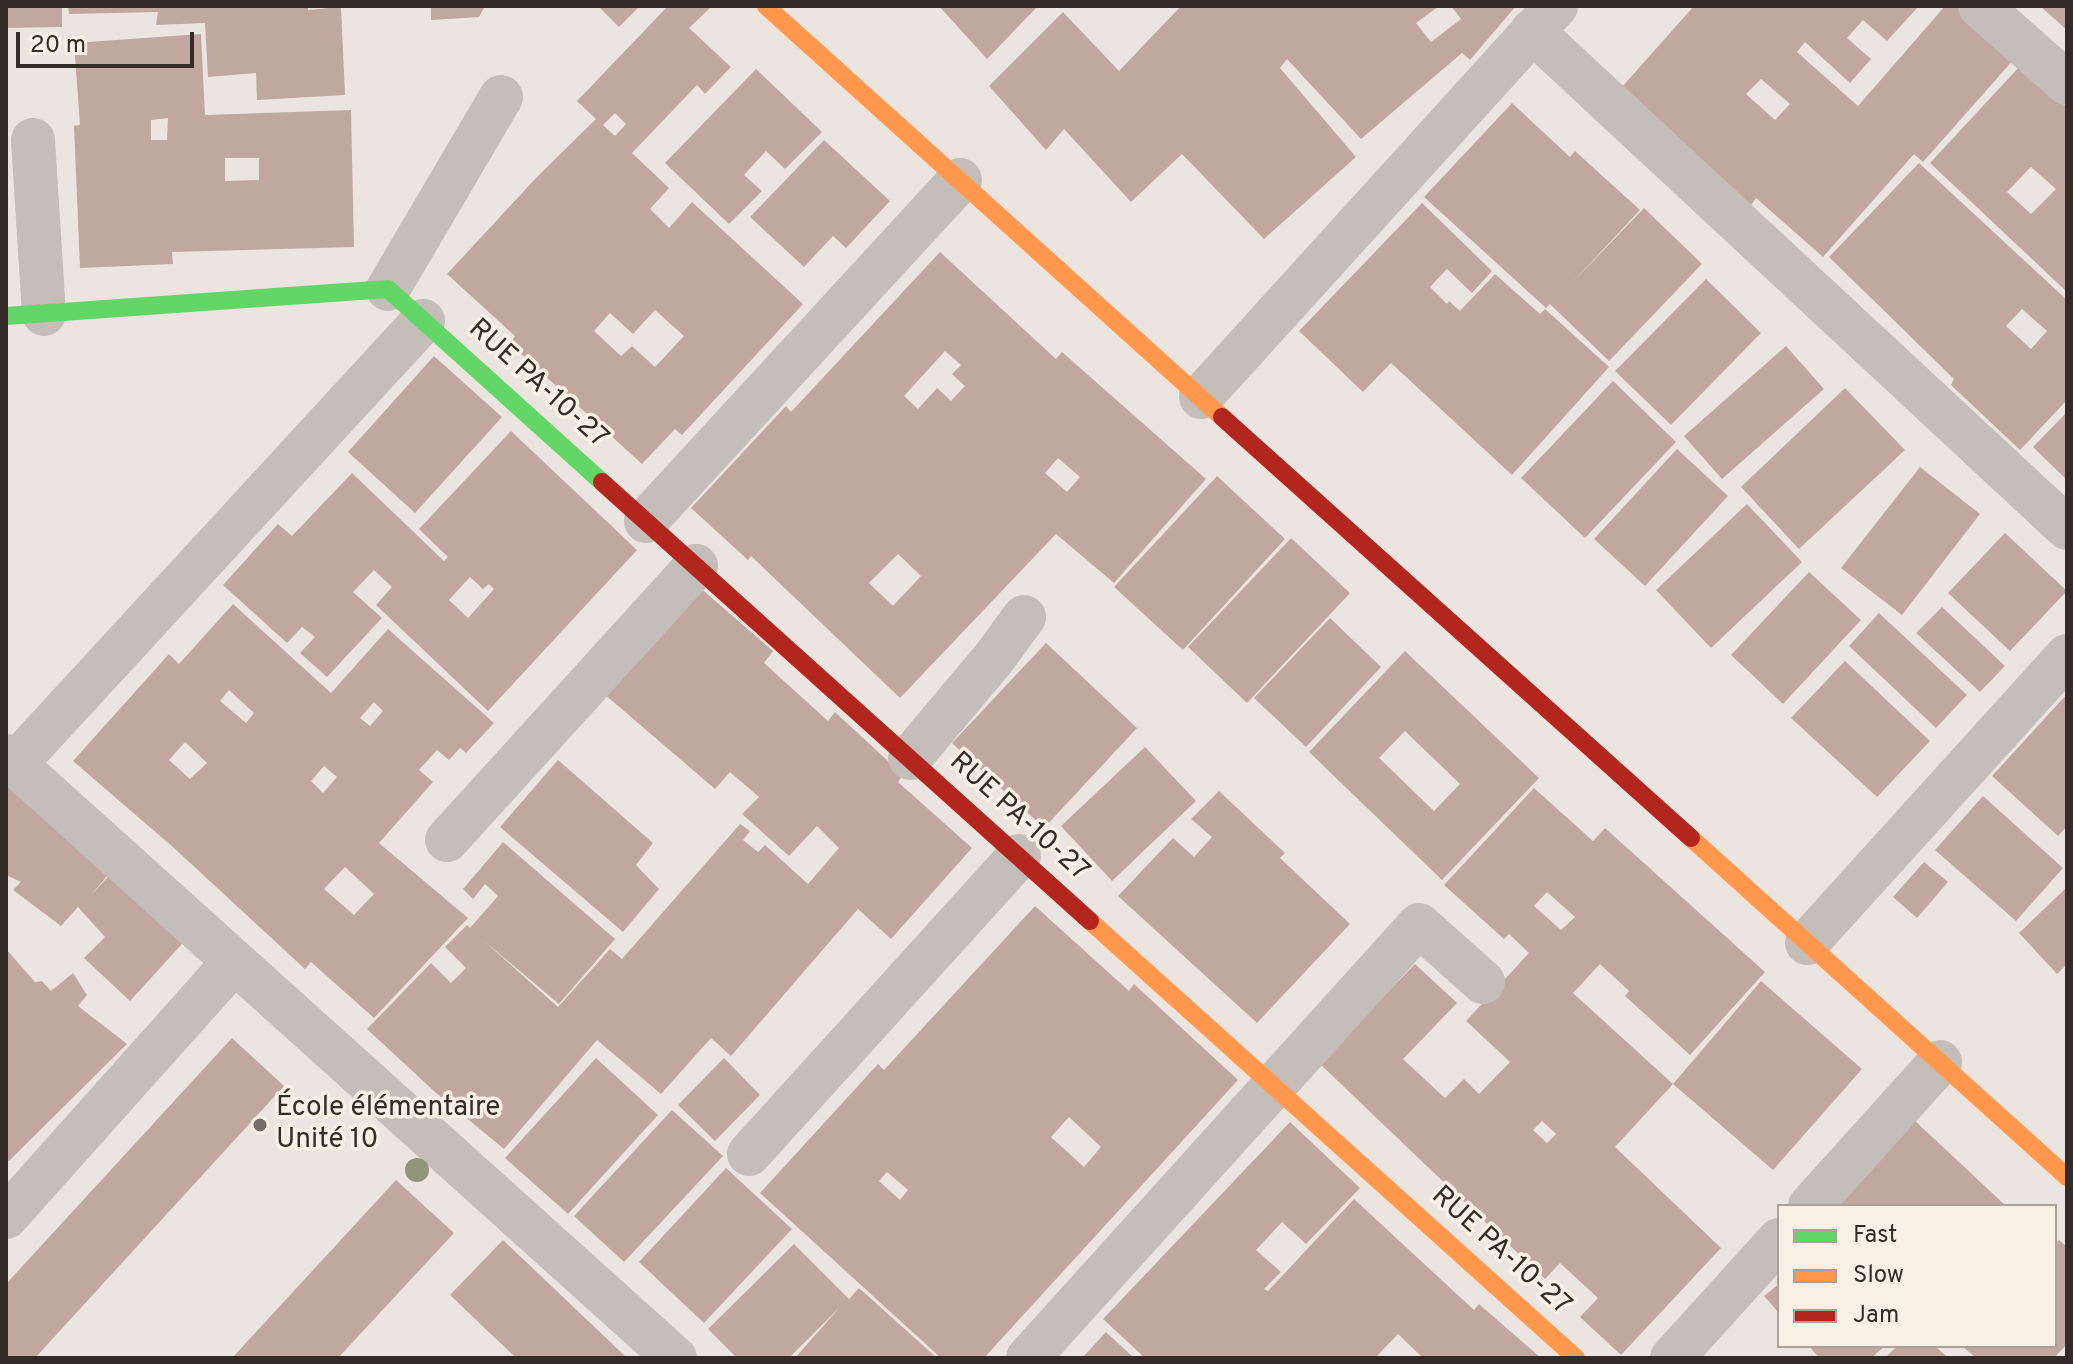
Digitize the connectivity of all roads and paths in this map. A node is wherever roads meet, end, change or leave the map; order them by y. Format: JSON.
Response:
{"nodes":[{"id":1,"x":1980,"y":6,"type":"edge"},
{"id":2,"x":781,"y":11,"type":"edge"},
{"id":3,"x":1544,"y":19,"type":"edge"},
{"id":4,"x":2067,"y":83,"type":"edge"},
{"id":5,"x":501,"y":97,"type":"dead end"},
{"id":6,"x":33,"y":140,"type":"dead end"},
{"id":7,"x":960,"y":180,"type":"junction"},
{"id":8,"x":388,"y":289,"type":"junction"},
{"id":9,"x":25,"y":315,"type":"edge"},
{"id":10,"x":423,"y":321,"type":"junction"},
{"id":11,"x":1201,"y":397,"type":"junction"},
{"id":12,"x":646,"y":521,"type":"junction"},
{"id":13,"x":2067,"y":528,"type":"edge"},
{"id":14,"x":696,"y":566,"type":"junction"},
{"id":15,"x":1024,"y":617,"type":"dead end"},
{"id":16,"x":2067,"y":656,"type":"edge"},
{"id":17,"x":910,"y":758,"type":"junction"},
{"id":18,"x":10,"y":760,"type":"edge"},
{"id":19,"x":447,"y":840,"type":"dead end"},
{"id":20,"x":1019,"y":856,"type":"junction"},
{"id":21,"x":1807,"y":943,"type":"junction"},
{"id":22,"x":234,"y":962,"type":"junction"},
{"id":23,"x":1483,"y":982,"type":"dead end"},
{"id":24,"x":1940,"y":1062,"type":"junction"},
{"id":25,"x":1273,"y":1086,"type":"junction"},
{"id":26,"x":749,"y":1154,"type":"dead end"},
{"id":27,"x":2067,"y":1177,"type":"edge"},
{"id":28,"x":1812,"y":1204,"type":"edge"},
{"id":29,"x":9,"y":1208,"type":"edge"},
{"id":30,"x":1777,"y":1242,"type":"edge"},
{"id":31,"x":675,"y":1358,"type":"edge"},
{"id":32,"x":1028,"y":1358,"type":"edge"},
{"id":33,"x":1576,"y":1358,"type":"edge"},
{"id":34,"x":1672,"y":1358,"type":"edge"}],
"edges":[{"from":1,"to":4,"type":"street"},
{"from":2,"to":7,"type":"street"},
{"from":3,"to":11,"type":"street"},
{"from":3,"to":13,"type":"street"},
{"from":5,"to":8,"type":"street"},
{"from":6,"to":9,"type":"street"},
{"from":7,"to":11,"type":"street"},
{"from":7,"to":12,"type":"street"},
{"from":8,"to":9,"type":"street"},
{"from":8,"to":10,"type":"street","name":"RUE PA-10-27"},
{"from":10,"to":12,"type":"street","name":"RUE PA-10-27"},
{"from":10,"to":18,"type":"street"},
{"from":11,"to":21,"type":"street"},
{"from":12,"to":14,"type":"street","name":"RUE PA-10-27"},
{"from":14,"to":17,"type":"street","name":"RUE PA-10-27"},
{"from":14,"to":19,"type":"street"},
{"from":15,"to":17,"type":"street"},
{"from":16,"to":21,"type":"street"},
{"from":17,"to":20,"type":"street","name":"RUE PA-10-27"},
{"from":18,"to":22,"type":"street"},
{"from":20,"to":25,"type":"street","name":"RUE PA-10-27"},
{"from":20,"to":26,"type":"street"},
{"from":21,"to":24,"type":"street"},
{"from":22,"to":29,"type":"street"},
{"from":22,"to":31,"type":"street"},
{"from":23,"to":25,"type":"street"},
{"from":24,"to":27,"type":"street"},
{"from":24,"to":28,"type":"street"},
{"from":25,"to":32,"type":"street"},
{"from":25,"to":33,"type":"street","name":"RUE PA-10-27"},
{"from":30,"to":34,"type":"street"}]}
